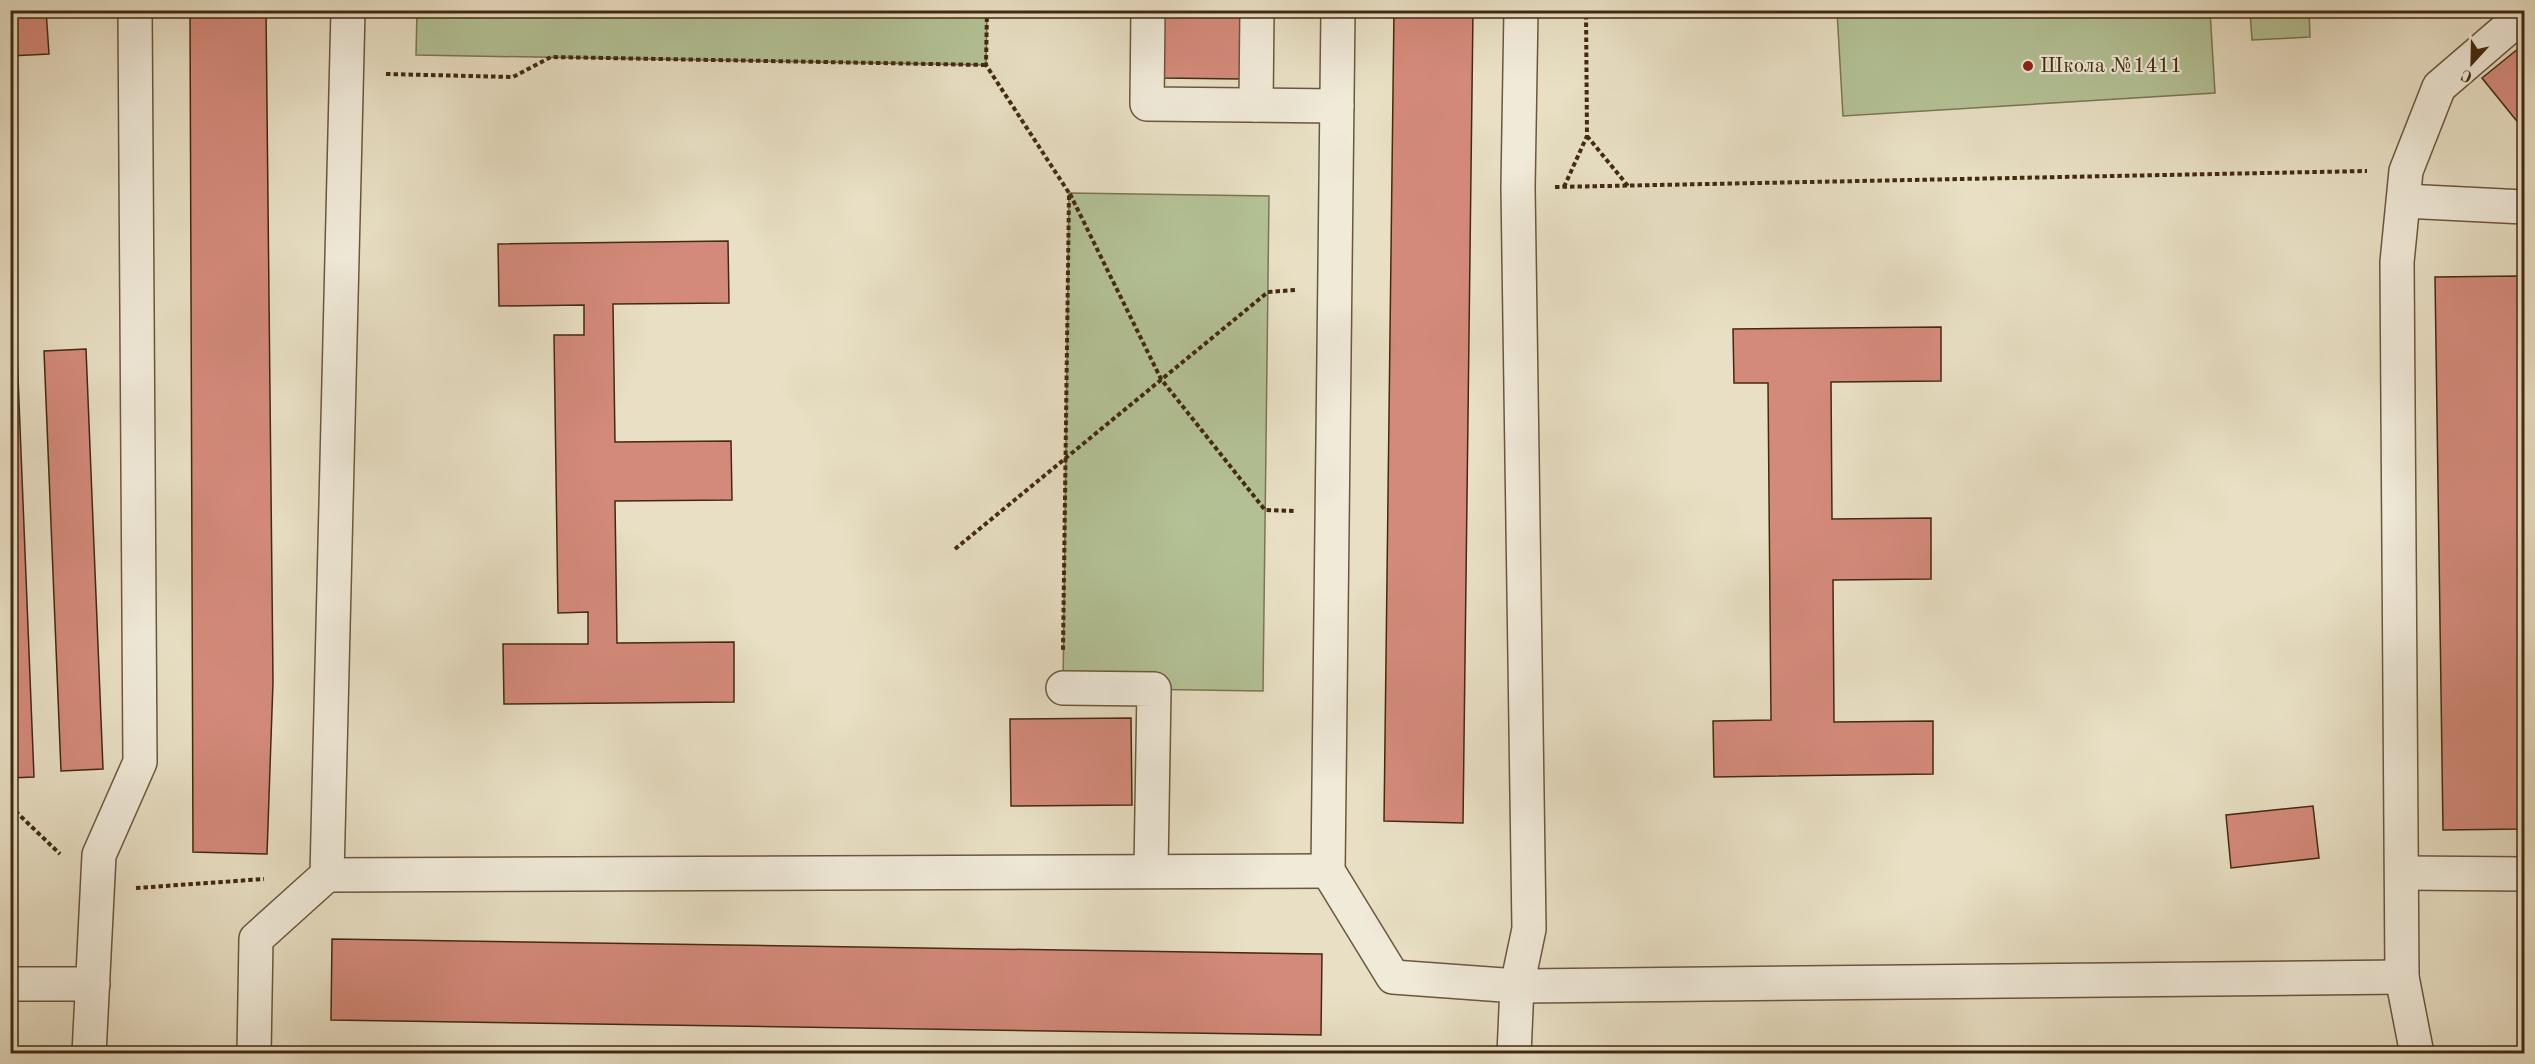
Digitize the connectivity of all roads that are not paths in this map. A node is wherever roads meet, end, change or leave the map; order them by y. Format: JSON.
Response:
{"nodes":[{"id":1,"x":135,"y":10,"type":"edge"},
{"id":2,"x":348,"y":10,"type":"edge"},
{"id":3,"x":1148,"y":10,"type":"edge"},
{"id":4,"x":1257,"y":10,"type":"edge"},
{"id":5,"x":1338,"y":10,"type":"edge"},
{"id":6,"x":1521,"y":10,"type":"edge"},
{"id":7,"x":2524,"y":14,"type":"edge"},
{"id":8,"x":1256,"y":105,"type":"junction"},
{"id":9,"x":1337,"y":106,"type":"junction"},
{"id":10,"x":2405,"y":186,"type":"junction"},
{"id":11,"x":2524,"y":207,"type":"edge"},
{"id":12,"x":1063,"y":688,"type":"road end"},
{"id":13,"x":1151,"y":870,"type":"junction"},
{"id":14,"x":1328,"y":871,"type":"junction"},
{"id":15,"x":2403,"y":873,"type":"junction"},
{"id":16,"x":2524,"y":874,"type":"edge"},
{"id":17,"x":327,"y":875,"type":"junction"},
{"id":18,"x":2402,"y":977,"type":"junction"},
{"id":19,"x":10,"y":984,"type":"edge"},
{"id":20,"x":93,"y":984,"type":"junction"},
{"id":21,"x":1517,"y":986,"type":"junction"},
{"id":22,"x":89,"y":1053,"type":"edge"},
{"id":23,"x":254,"y":1053,"type":"edge"},
{"id":24,"x":1514,"y":1053,"type":"edge"},
{"id":25,"x":2417,"y":1053,"type":"edge"}],
"edges":[{"from":1,"to":20,"type":"lane"},
{"from":2,"to":17,"type":"lane"},
{"from":3,"to":8,"type":"lane"},
{"from":4,"to":8,"type":"lane"},
{"from":5,"to":9,"type":"lane"},
{"from":6,"to":21,"type":"lane"},
{"from":7,"to":10,"type":"lane"},
{"from":8,"to":9,"type":"lane"},
{"from":9,"to":14,"type":"lane"},
{"from":10,"to":11,"type":"lane"},
{"from":10,"to":15,"type":"lane"},
{"from":12,"to":13,"type":"lane"},
{"from":13,"to":14,"type":"lane"},
{"from":13,"to":17,"type":"lane"},
{"from":14,"to":21,"type":"lane"},
{"from":15,"to":16,"type":"lane"},
{"from":15,"to":18,"type":"lane"},
{"from":17,"to":23,"type":"lane"},
{"from":18,"to":21,"type":"lane"},
{"from":18,"to":25,"type":"lane"},
{"from":19,"to":20,"type":"lane"},
{"from":20,"to":22,"type":"lane"},
{"from":21,"to":24,"type":"lane"}]}
